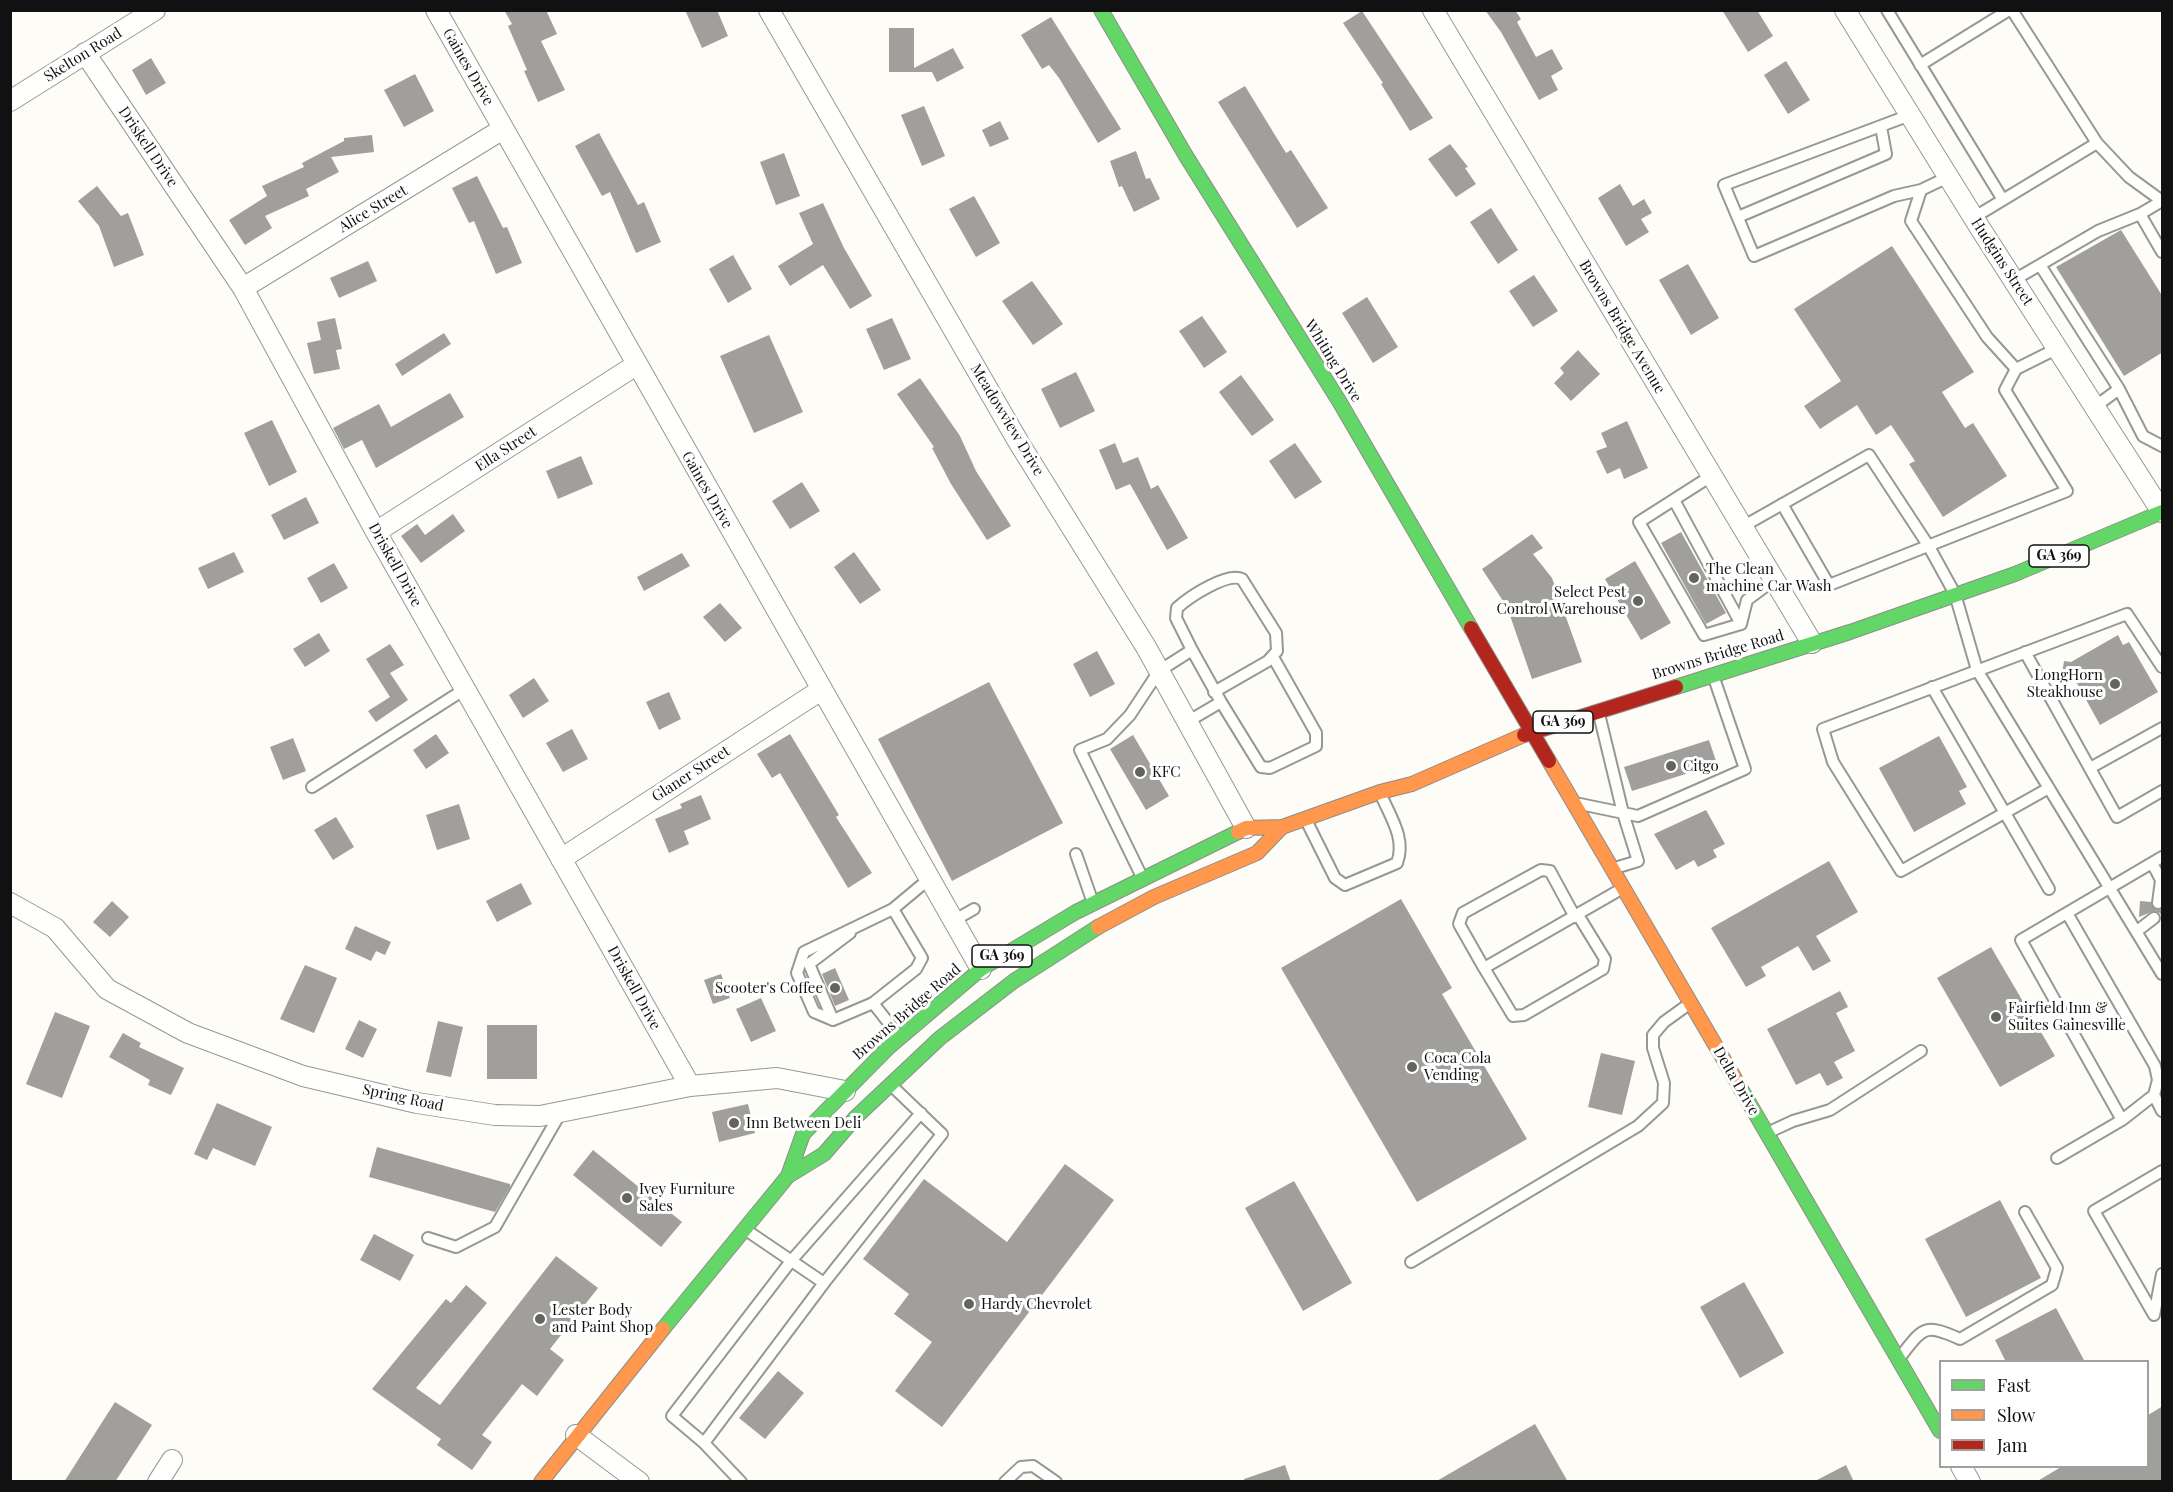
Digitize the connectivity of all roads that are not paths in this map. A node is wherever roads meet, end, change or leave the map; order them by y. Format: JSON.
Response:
{"nodes":[{"id":1,"x":155,"y":10,"type":"edge"},
{"id":2,"x":436,"y":10,"type":"edge"},
{"id":3,"x":769,"y":10,"type":"edge"},
{"id":4,"x":1101,"y":10,"type":"edge"},
{"id":5,"x":1433,"y":10,"type":"edge"},
{"id":6,"x":1845,"y":10,"type":"edge"},
{"id":7,"x":1887,"y":10,"type":"edge"},
{"id":8,"x":2010,"y":10,"type":"edge"},
{"id":9,"x":85,"y":53,"type":"junction"},
{"id":10,"x":1920,"y":64,"type":"junction"},
{"id":11,"x":10,"y":101,"type":"edge"},
{"id":12,"x":1910,"y":115,"type":"junction"},
{"id":13,"x":1881,"y":127,"type":"junction"},
{"id":14,"x":503,"y":129,"type":"junction"},
{"id":15,"x":2097,"y":143,"type":"junction"},
{"id":16,"x":1948,"y":177,"type":"junction"},
{"id":17,"x":1921,"y":190,"type":"junction"},
{"id":18,"x":2003,"y":200,"type":"junction"},
{"id":19,"x":2140,"y":214,"type":"junction"},
{"id":20,"x":1738,"y":217,"type":"junction"},
{"id":21,"x":1973,"y":218,"type":"junction"},
{"id":22,"x":2163,"y":252,"type":"edge"},
{"id":23,"x":2040,"y":265,"type":"junction"},
{"id":24,"x":2014,"y":280,"type":"junction"},
{"id":25,"x":243,"y":288,"type":"junction"},
{"id":26,"x":2058,"y":348,"type":"junction"},
{"id":27,"x":636,"y":365,"type":"junction"},
{"id":28,"x":2016,"y":369,"type":"junction"},
{"id":29,"x":2119,"y":389,"type":"junction"},
{"id":30,"x":2096,"y":406,"type":"junction"},
{"id":31,"x":2163,"y":446,"type":"edge"},
{"id":32,"x":1711,"y":476,"type":"junction"},
{"id":33,"x":1674,"y":500,"type":"junction"},
{"id":34,"x":1782,"y":504,"type":"junction"},
{"id":35,"x":2162,"y":512,"type":"edge"},
{"id":36,"x":1742,"y":527,"type":"junction"},
{"id":37,"x":376,"y":532,"type":"junction"},
{"id":38,"x":1928,"y":546,"type":"junction"},
{"id":39,"x":1774,"y":580,"type":"junction"},
{"id":40,"x":1955,"y":594,"type":"junction"},
{"id":41,"x":1741,"y":624,"type":"junction"},
{"id":42,"x":1812,"y":643,"type":"junction"},
{"id":43,"x":1192,"y":650,"type":"junction"},
{"id":44,"x":2025,"y":652,"type":"junction"},
{"id":45,"x":1273,"y":657,"type":"junction"},
{"id":46,"x":2163,"y":667,"type":"edge"},
{"id":47,"x":1159,"y":670,"type":"junction"},
{"id":48,"x":1977,"y":670,"type":"junction"},
{"id":49,"x":1712,"y":674,"type":"junction"},
{"id":50,"x":1932,"y":687,"type":"junction"},
{"id":51,"x":465,"y":689,"type":"junction"},
{"id":52,"x":821,"y":690,"type":"junction"},
{"id":53,"x":1214,"y":692,"type":"junction"},
{"id":54,"x":1221,"y":702,"type":"junction"},
{"id":55,"x":1598,"y":711,"type":"junction"},
{"id":56,"x":1187,"y":722,"type":"junction"},
{"id":57,"x":2163,"y":728,"type":"edge"},
{"id":58,"x":1532,"y":732,"type":"junction"},
{"id":59,"x":2090,"y":768,"type":"junction"},
{"id":60,"x":312,"y":788,"type":"dead end"},
{"id":61,"x":2049,"y":788,"type":"junction"},
{"id":62,"x":2163,"y":791,"type":"edge"},
{"id":63,"x":1380,"y":792,"type":"junction"},
{"id":64,"x":1574,"y":803,"type":"junction"},
{"id":65,"x":1623,"y":813,"type":"junction"},
{"id":66,"x":2004,"y":813,"type":"junction"},
{"id":67,"x":1306,"y":819,"type":"junction"},
{"id":68,"x":1282,"y":827,"type":"junction"},
{"id":69,"x":1246,"y":828,"type":"junction"},
{"id":70,"x":1076,"y":854,"type":"dead end"},
{"id":71,"x":2163,"y":857,"type":"edge"},
{"id":72,"x":561,"y":859,"type":"junction"},
{"id":73,"x":2152,"y":863,"type":"junction"},
{"id":74,"x":1612,"y":869,"type":"junction"},
{"id":75,"x":1142,"y":878,"type":"junction"},
{"id":76,"x":929,"y":879,"type":"junction"},
{"id":77,"x":2110,"y":887,"type":"junction"},
{"id":78,"x":1623,"y":888,"type":"junction"},
{"id":79,"x":2049,"y":889,"type":"dead end"},
{"id":80,"x":10,"y":903,"type":"edge"},
{"id":81,"x":1094,"y":903,"type":"junction"},
{"id":82,"x":2158,"y":903,"type":"dead end"},
{"id":83,"x":893,"y":909,"type":"junction"},
{"id":84,"x":974,"y":909,"type":"dead end"},
{"id":85,"x":2067,"y":913,"type":"junction"},
{"id":86,"x":1576,"y":916,"type":"junction"},
{"id":87,"x":2154,"y":918,"type":"dead end"},
{"id":88,"x":953,"y":921,"type":"junction"},
{"id":89,"x":2137,"y":931,"type":"junction"},
{"id":90,"x":1484,"y":968,"type":"junction"},
{"id":91,"x":981,"y":969,"type":"junction"},
{"id":92,"x":2163,"y":974,"type":"edge"},
{"id":93,"x":873,"y":1003,"type":"junction"},
{"id":94,"x":1690,"y":1004,"type":"junction"},
{"id":95,"x":900,"y":1037,"type":"junction"},
{"id":96,"x":1921,"y":1051,"type":"dead end"},
{"id":97,"x":891,"y":1085,"type":"junction"},
{"id":98,"x":690,"y":1086,"type":"junction"},
{"id":99,"x":845,"y":1091,"type":"junction"},
{"id":100,"x":2154,"y":1095,"type":"junction"},
{"id":101,"x":2163,"y":1111,"type":"edge"},
{"id":102,"x":561,"y":1112,"type":"junction"},
{"id":103,"x":921,"y":1113,"type":"junction"},
{"id":104,"x":2122,"y":1120,"type":"junction"},
{"id":105,"x":1766,"y":1133,"type":"junction"},
{"id":106,"x":2057,"y":1158,"type":"dead end"},
{"id":107,"x":2163,"y":1171,"type":"edge"},
{"id":108,"x":788,"y":1176,"type":"junction"},
{"id":109,"x":2025,"y":1212,"type":"dead end"},
{"id":110,"x":743,"y":1228,"type":"junction"},
{"id":111,"x":428,"y":1238,"type":"dead end"},
{"id":112,"x":791,"y":1261,"type":"junction"},
{"id":113,"x":1411,"y":1262,"type":"dead end"},
{"id":114,"x":2163,"y":1275,"type":"edge"},
{"id":115,"x":824,"y":1283,"type":"junction"},
{"id":116,"x":1898,"y":1359,"type":"junction"},
{"id":117,"x":1939,"y":1428,"type":"edge"},
{"id":118,"x":576,"y":1435,"type":"junction"},
{"id":119,"x":704,"y":1443,"type":"junction"},
{"id":120,"x":172,"y":1460,"type":"dead end"},
{"id":121,"x":1962,"y":1468,"type":"edge"},
{"id":122,"x":158,"y":1482,"type":"edge"},
{"id":123,"x":541,"y":1482,"type":"edge"},
{"id":124,"x":639,"y":1482,"type":"edge"},
{"id":125,"x":741,"y":1482,"type":"edge"},
{"id":126,"x":1005,"y":1482,"type":"edge"},
{"id":127,"x":1056,"y":1482,"type":"edge"},
{"id":128,"x":1970,"y":1482,"type":"edge"}],
"edges":[{"from":1,"to":9,"type":"street","name":"Skelton Road"},
{"from":2,"to":14,"type":"street","name":"Gaines Drive"},
{"from":3,"to":47,"type":"street","name":"Meadowview Drive"},
{"from":4,"to":58,"type":"main road","name":"Whiting Drive"},
{"from":5,"to":32,"type":"street","name":"Browns Bridge Avenue"},
{"from":6,"to":12,"type":"street","name":"Hudgins Street"},
{"from":7,"to":10,"type":"lane"},
{"from":8,"to":10,"type":"lane"},
{"from":8,"to":15,"type":"lane"},
{"from":9,"to":11,"type":"street","name":"Skelton Road"},
{"from":9,"to":25,"type":"street","name":"Driskell Drive"},
{"from":10,"to":18,"type":"lane"},
{"from":12,"to":13,"type":"lane"},
{"from":12,"to":16,"type":"street","name":"Hudgins Street"},
{"from":13,"to":20,"type":"lane"},
{"from":13,"to":20,"type":"lane"},
{"from":14,"to":25,"type":"street","name":"Alice Street"},
{"from":14,"to":27,"type":"street","name":"Gaines Drive"},
{"from":15,"to":18,"type":"lane"},
{"from":15,"to":19,"type":"lane"},
{"from":16,"to":17,"type":"lane"},
{"from":16,"to":21,"type":"street","name":"Hudgins Street"},
{"from":17,"to":20,"type":"lane"},
{"from":17,"to":28,"type":"lane"},
{"from":18,"to":21,"type":"lane"},
{"from":19,"to":22,"type":"lane"},
{"from":19,"to":23,"type":"lane"},
{"from":21,"to":24,"type":"street","name":"Hudgins Street"},
{"from":23,"to":24,"type":"lane"},
{"from":23,"to":29,"type":"lane"},
{"from":24,"to":26,"type":"street","name":"Hudgins Street"},
{"from":25,"to":37,"type":"street","name":"Driskell Drive"},
{"from":26,"to":28,"type":"lane"},
{"from":26,"to":30,"type":"street","name":"Hudgins Street"},
{"from":27,"to":37,"type":"street","name":"Ella Street"},
{"from":27,"to":52,"type":"street","name":"Gaines Drive"},
{"from":28,"to":38,"type":"lane"},
{"from":29,"to":30,"type":"lane"},
{"from":29,"to":31,"type":"lane"},
{"from":30,"to":35,"type":"street","name":"Hudgins Street"},
{"from":32,"to":33,"type":"lane"},
{"from":32,"to":36,"type":"street","name":"Browns Bridge Avenue"},
{"from":33,"to":41,"type":"lane"},
{"from":33,"to":41,"type":"lane"},
{"from":34,"to":36,"type":"lane"},
{"from":34,"to":38,"type":"lane"},
{"from":34,"to":38,"type":"lane"},
{"from":35,"to":40,"type":"main road","name":"Browns Bridge Road","number":"GA 369"},
{"from":36,"to":39,"type":"street","name":"Browns Bridge Avenue"},
{"from":37,"to":51,"type":"street","name":"Driskell Drive"},
{"from":38,"to":40,"type":"lane"},
{"from":39,"to":41,"type":"lane"},
{"from":39,"to":42,"type":"street","name":"Browns Bridge Avenue"},
{"from":40,"to":42,"type":"main road","name":"Browns Bridge Road","number":"GA 369"},
{"from":40,"to":48,"type":"lane"},
{"from":42,"to":49,"type":"main road","name":"Browns Bridge Road","number":"GA 369"},
{"from":43,"to":45,"type":"lane"},
{"from":43,"to":47,"type":"lane"},
{"from":43,"to":53,"type":"lane"},
{"from":44,"to":46,"type":"lane"},
{"from":44,"to":48,"type":"lane"},
{"from":44,"to":59,"type":"lane"},
{"from":45,"to":53,"type":"lane"},
{"from":45,"to":54,"type":"lane"},
{"from":47,"to":56,"type":"street","name":"Meadowview Drive"},
{"from":47,"to":75,"type":"lane"},
{"from":48,"to":50,"type":"lane"},
{"from":48,"to":61,"type":"lane"},
{"from":49,"to":55,"type":"main road","name":"Browns Bridge Road","number":"GA 369"},
{"from":49,"to":65,"type":"lane"},
{"from":50,"to":66,"type":"lane"},
{"from":50,"to":66,"type":"lane"},
{"from":51,"to":60,"type":"lane"},
{"from":51,"to":72,"type":"street","name":"Driskell Drive"},
{"from":52,"to":72,"type":"street","name":"Glaner Street"},
{"from":52,"to":76,"type":"street","name":"Gaines Drive"},
{"from":53,"to":54,"type":"lane"},
{"from":54,"to":56,"type":"lane"},
{"from":55,"to":58,"type":"main road","name":"Browns Bridge Road","number":"GA 369"},
{"from":55,"to":65,"type":"lane"},
{"from":56,"to":69,"type":"street","name":"Meadowview Drive"},
{"from":57,"to":59,"type":"lane"},
{"from":58,"to":63,"type":"main road","name":"Browns Bridge Road","number":"GA 369"},
{"from":58,"to":64,"type":"main road","name":"Delta Drive"},
{"from":59,"to":62,"type":"lane"},
{"from":61,"to":66,"type":"lane"},
{"from":61,"to":77,"type":"lane"},
{"from":63,"to":67,"type":"main road","name":"Browns Bridge Road","number":"GA 369"},
{"from":63,"to":67,"type":"lane"},
{"from":64,"to":65,"type":"lane"},
{"from":64,"to":74,"type":"main road","name":"Delta Drive"},
{"from":65,"to":74,"type":"lane"},
{"from":66,"to":79,"type":"lane"},
{"from":67,"to":68,"type":"main road","name":"Browns Bridge Road","number":"GA 369"},
{"from":68,"to":69,"type":"main road","name":"Browns Bridge Road","number":"GA 369"},
{"from":68,"to":97,"type":"main road","name":"Browns Bridge Road","number":"GA 369"},
{"from":69,"to":75,"type":"main road","name":"Browns Bridge Road","number":"GA 369"},
{"from":70,"to":81,"type":"lane"},
{"from":71,"to":73,"type":"lane"},
{"from":72,"to":98,"type":"street","name":"Driskell Drive"},
{"from":73,"to":77,"type":"lane"},
{"from":73,"to":82,"type":"lane"},
{"from":74,"to":78,"type":"main road","name":"Delta Drive"},
{"from":75,"to":81,"type":"main road","name":"Browns Bridge Road","number":"GA 369"},
{"from":76,"to":83,"type":"lane"},
{"from":76,"to":88,"type":"street","name":"Gaines Drive"},
{"from":77,"to":85,"type":"lane"},
{"from":77,"to":89,"type":"lane"},
{"from":78,"to":86,"type":"lane"},
{"from":78,"to":94,"type":"main road","name":"Delta Drive"},
{"from":80,"to":102,"type":"street","name":"Spring Road"},
{"from":81,"to":91,"type":"main road","name":"Browns Bridge Road","number":"GA 369"},
{"from":83,"to":93,"type":"lane"},
{"from":83,"to":93,"type":"lane"},
{"from":84,"to":88,"type":"lane"},
{"from":85,"to":100,"type":"lane"},
{"from":85,"to":104,"type":"lane"},
{"from":86,"to":90,"type":"lane"},
{"from":86,"to":90,"type":"lane"},
{"from":86,"to":90,"type":"lane"},
{"from":87,"to":89,"type":"lane"},
{"from":88,"to":91,"type":"street","name":"Gaines Drive"},
{"from":89,"to":92,"type":"lane"},
{"from":91,"to":95,"type":"main road","name":"Browns Bridge Road","number":"GA 369"},
{"from":93,"to":95,"type":"lane"},
{"from":94,"to":105,"type":"main road","name":"Delta Drive"},
{"from":94,"to":113,"type":"lane"},
{"from":95,"to":99,"type":"main road","name":"Browns Bridge Road","number":"GA 369"},
{"from":96,"to":105,"type":"lane"},
{"from":97,"to":103,"type":"lane"},
{"from":97,"to":108,"type":"main road","name":"Browns Bridge Road","number":"GA 369"},
{"from":98,"to":99,"type":"street","name":"Spring Road"},
{"from":98,"to":102,"type":"street","name":"Spring Road"},
{"from":99,"to":108,"type":"main road","name":"Browns Bridge Road","number":"GA 369"},
{"from":100,"to":101,"type":"lane"},
{"from":100,"to":104,"type":"lane"},
{"from":102,"to":111,"type":"lane"},
{"from":103,"to":112,"type":"lane"},
{"from":103,"to":115,"type":"lane"},
{"from":104,"to":106,"type":"lane"},
{"from":105,"to":116,"type":"main road","name":"Delta Drive"},
{"from":107,"to":114,"type":"lane"},
{"from":108,"to":110,"type":"main road","name":"Browns Bridge Road","number":"GA 369"},
{"from":109,"to":116,"type":"lane"},
{"from":110,"to":112,"type":"lane"},
{"from":110,"to":118,"type":"main road","name":"Browns Bridge Road","number":"GA 369"},
{"from":112,"to":115,"type":"lane"},
{"from":112,"to":119,"type":"lane"},
{"from":115,"to":119,"type":"lane"},
{"from":116,"to":117,"type":"main road","name":"Delta Drive"},
{"from":118,"to":123,"type":"main road","name":"Browns Bridge Road","number":"GA 369"},
{"from":118,"to":124,"type":"street"},
{"from":119,"to":125,"type":"lane"},
{"from":120,"to":122,"type":"street"},
{"from":121,"to":128,"type":"street"},
{"from":126,"to":127,"type":"lane"}]}
